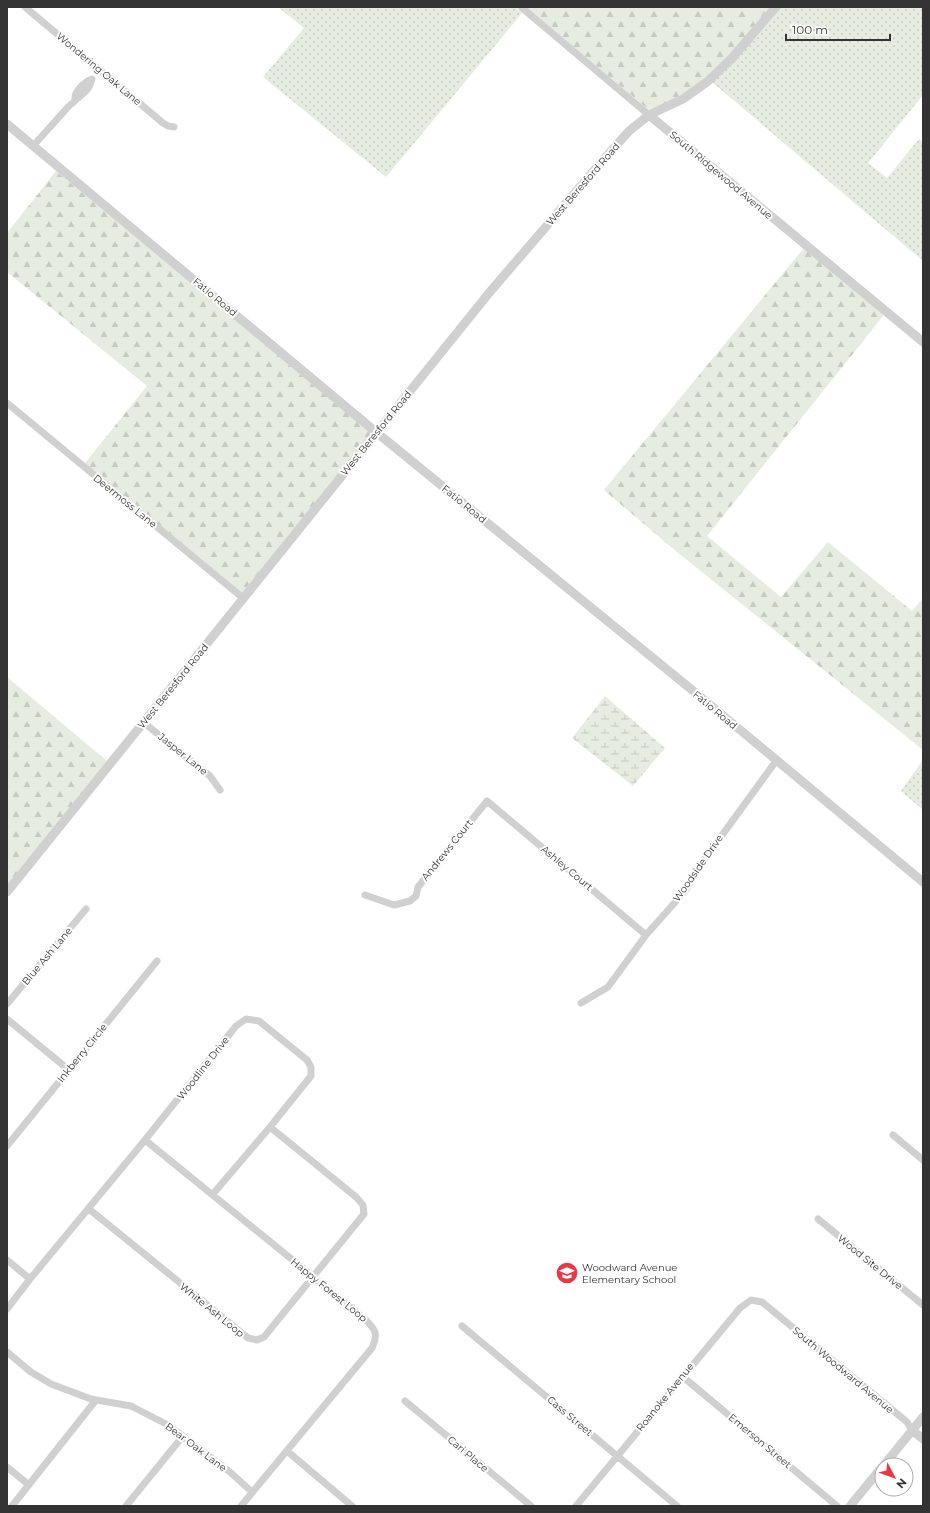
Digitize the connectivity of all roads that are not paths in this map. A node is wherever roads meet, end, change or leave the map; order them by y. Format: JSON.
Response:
{"nodes":[{"id":1,"x":25,"y":7,"type":"edge"},
{"id":2,"x":521,"y":7,"type":"edge"},
{"id":3,"x":776,"y":7,"type":"edge"},
{"id":4,"x":99,"y":68,"type":"junction"},
{"id":5,"x":649,"y":115,"type":"junction"},
{"id":6,"x":7,"y":124,"type":"edge"},
{"id":7,"x":174,"y":127,"type":"dead end"},
{"id":8,"x":33,"y":146,"type":"junction"},
{"id":9,"x":923,"y":342,"type":"edge"},
{"id":10,"x":7,"y":403,"type":"edge"},
{"id":11,"x":376,"y":432,"type":"junction"},
{"id":12,"x":243,"y":598,"type":"junction"},
{"id":13,"x":143,"y":722,"type":"junction"},
{"id":14,"x":776,"y":761,"type":"junction"},
{"id":15,"x":220,"y":790,"type":"dead end"},
{"id":16,"x":487,"y":801,"type":"joint"},
{"id":17,"x":923,"y":882,"type":"edge"},
{"id":18,"x":7,"y":892,"type":"edge"},
{"id":19,"x":365,"y":895,"type":"dead end"},
{"id":20,"x":86,"y":909,"type":"dead end"},
{"id":21,"x":646,"y":935,"type":"junction"},
{"id":22,"x":157,"y":961,"type":"dead end"},
{"id":23,"x":581,"y":1003,"type":"dead end"},
{"id":24,"x":7,"y":1004,"type":"edge"},
{"id":25,"x":7,"y":1019,"type":"edge"},
{"id":26,"x":69,"y":1070,"type":"junction"},
{"id":27,"x":270,"y":1127,"type":"junction"},
{"id":28,"x":893,"y":1135,"type":"dead end"},
{"id":29,"x":145,"y":1140,"type":"junction"},
{"id":30,"x":7,"y":1146,"type":"edge"},
{"id":31,"x":923,"y":1160,"type":"edge"},
{"id":32,"x":213,"y":1194,"type":"junction"},
{"id":33,"x":89,"y":1209,"type":"junction"},
{"id":34,"x":818,"y":1219,"type":"dead end"},
{"id":35,"x":7,"y":1260,"type":"edge"},
{"id":36,"x":313,"y":1277,"type":"junction"},
{"id":37,"x":30,"y":1279,"type":"junction"},
{"id":38,"x":762,"y":1302,"type":"joint"},
{"id":39,"x":923,"y":1305,"type":"edge"},
{"id":40,"x":7,"y":1309,"type":"edge"},
{"id":41,"x":462,"y":1326,"type":"dead end"},
{"id":42,"x":7,"y":1352,"type":"edge"},
{"id":43,"x":682,"y":1376,"type":"junction"},
{"id":44,"x":96,"y":1400,"type":"junction"},
{"id":45,"x":406,"y":1401,"type":"dead end"},
{"id":46,"x":923,"y":1417,"type":"edge"},
{"id":47,"x":912,"y":1430,"type":"junction"},
{"id":48,"x":183,"y":1436,"type":"junction"},
{"id":49,"x":923,"y":1439,"type":"edge"},
{"id":50,"x":287,"y":1451,"type":"junction"},
{"id":51,"x":617,"y":1456,"type":"junction"},
{"id":52,"x":890,"y":1457,"type":"edge"},
{"id":53,"x":7,"y":1467,"type":"edge"},
{"id":54,"x":874,"y":1477,"type":"edge"},
{"id":55,"x":28,"y":1485,"type":"junction"},
{"id":56,"x":252,"y":1492,"type":"junction"},
{"id":57,"x":12,"y":1506,"type":"edge"},
{"id":58,"x":126,"y":1506,"type":"edge"},
{"id":59,"x":241,"y":1506,"type":"edge"},
{"id":60,"x":352,"y":1506,"type":"edge"},
{"id":61,"x":531,"y":1506,"type":"edge"},
{"id":62,"x":576,"y":1506,"type":"edge"},
{"id":63,"x":677,"y":1506,"type":"edge"},
{"id":64,"x":837,"y":1506,"type":"edge"},
{"id":65,"x":850,"y":1506,"type":"edge"}],
"edges":[{"from":1,"to":4,"type":"street","name":"Wondering Oak Lane"},
{"from":2,"to":5,"type":"street","name":"South Ridgewood Avenue"},
{"from":3,"to":5,"type":"street","name":"West Beresford Road"},
{"from":4,"to":7,"type":"street","name":"Wondering Oak Lane"},
{"from":4,"to":8,"type":"street"},
{"from":5,"to":9,"type":"street","name":"South Ridgewood Avenue"},
{"from":5,"to":11,"type":"street","name":"West Beresford Road"},
{"from":6,"to":8,"type":"street","name":"Fatio Road"},
{"from":8,"to":11,"type":"street","name":"Fatio Road"},
{"from":10,"to":12,"type":"street","name":"Deermoss Lane"},
{"from":11,"to":12,"type":"street","name":"West Beresford Road"},
{"from":11,"to":14,"type":"street","name":"Fatio Road"},
{"from":12,"to":13,"type":"street","name":"West Beresford Road"},
{"from":13,"to":15,"type":"street","name":"Jasper Lane"},
{"from":13,"to":18,"type":"street","name":"West Beresford Road"},
{"from":14,"to":17,"type":"street","name":"Fatio Road"},
{"from":14,"to":21,"type":"street","name":"Woodside Drive"},
{"from":16,"to":19,"type":"street","name":"Andrews Court"},
{"from":16,"to":21,"type":"street","name":"Ashley Court"},
{"from":20,"to":24,"type":"street","name":"Blue Ash Lane"},
{"from":21,"to":23,"type":"street","name":"Woodside Drive"},
{"from":22,"to":26,"type":"street","name":"Inkberry Circle"},
{"from":25,"to":26,"type":"street"},
{"from":26,"to":30,"type":"street","name":"Inkberry Circle"},
{"from":27,"to":29,"type":"street","name":"Woodline Drive"},
{"from":27,"to":32,"type":"street","name":"Woodline Drive"},
{"from":27,"to":36,"type":"street","name":"White Ash Loop"},
{"from":28,"to":31,"type":"street"},
{"from":29,"to":32,"type":"street","name":"Happy Forest Loop"},
{"from":29,"to":33,"type":"street","name":"Woodline Drive"},
{"from":32,"to":36,"type":"street","name":"Happy Forest Loop"},
{"from":33,"to":36,"type":"street","name":"White Ash Loop"},
{"from":33,"to":37,"type":"street","name":"Woodline Drive"},
{"from":34,"to":39,"type":"street","name":"Wood Site Drive"},
{"from":35,"to":37,"type":"street"},
{"from":36,"to":50,"type":"street","name":"Happy Forest Loop"},
{"from":37,"to":40,"type":"street","name":"Woodline Drive"},
{"from":38,"to":43,"type":"street","name":"Roanoke Avenue"},
{"from":38,"to":47,"type":"street","name":"South Woodward Avenue"},
{"from":41,"to":51,"type":"street","name":"Cass Street"},
{"from":42,"to":44,"type":"street","name":"Bear Oak Lane"},
{"from":43,"to":51,"type":"street","name":"Roanoke Avenue"},
{"from":43,"to":64,"type":"street","name":"Emerson Street"},
{"from":44,"to":48,"type":"street","name":"Bear Oak Lane"},
{"from":44,"to":55,"type":"street"},
{"from":45,"to":61,"type":"street","name":"Cari Place"},
{"from":46,"to":47,"type":"street"},
{"from":47,"to":49,"type":"street","name":"South Woodward Avenue"},
{"from":47,"to":52,"type":"street"},
{"from":48,"to":56,"type":"street","name":"Bear Oak Lane"},
{"from":48,"to":58,"type":"street"},
{"from":50,"to":56,"type":"street","name":"Happy Forest Loop"},
{"from":50,"to":60,"type":"street"},
{"from":51,"to":62,"type":"street","name":"Roanoke Avenue"},
{"from":51,"to":63,"type":"street","name":"Cass Street"},
{"from":53,"to":55,"type":"street"},
{"from":54,"to":65,"type":"street"},
{"from":55,"to":57,"type":"street"},
{"from":56,"to":59,"type":"street","name":"Happy Forest Loop"}]}
